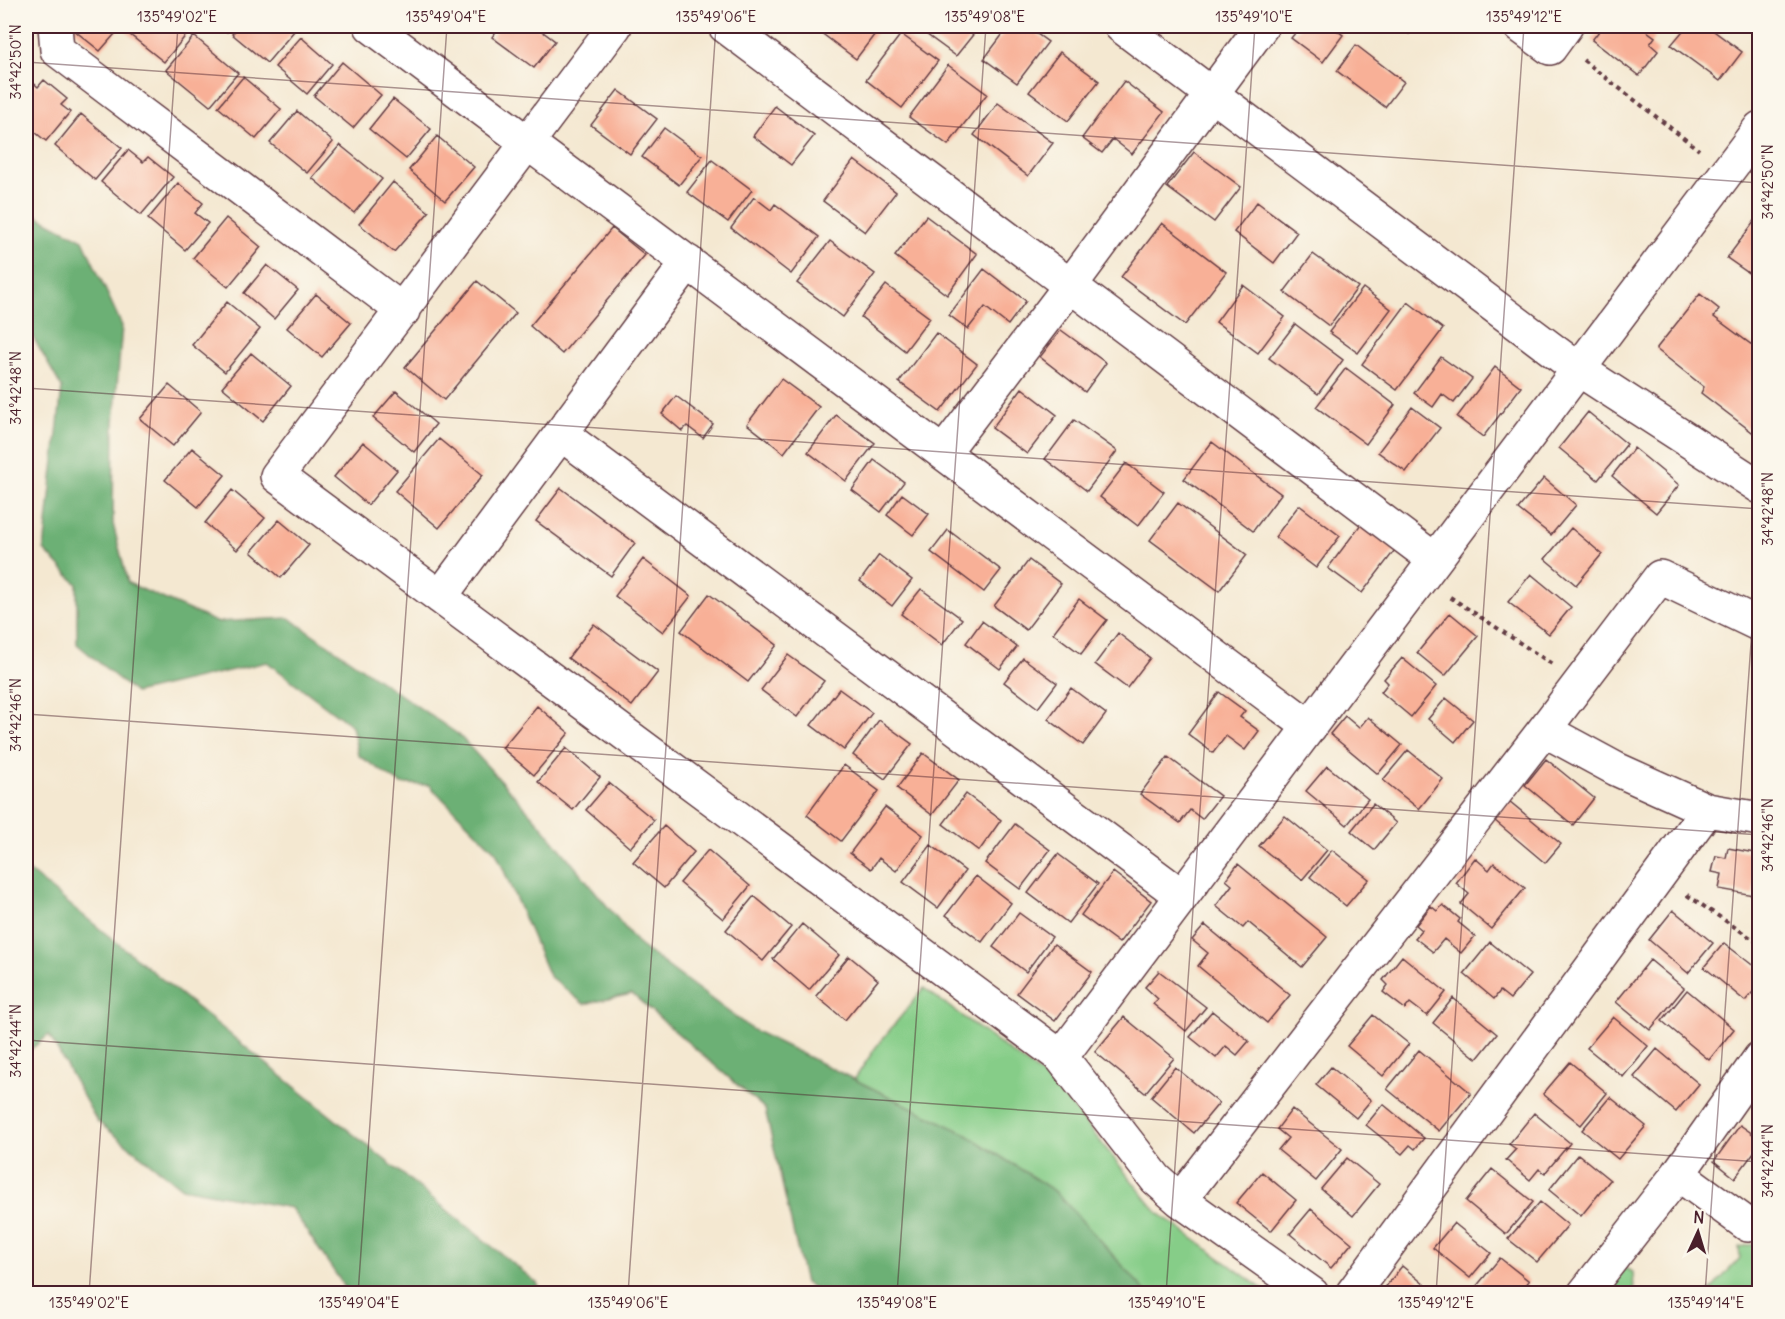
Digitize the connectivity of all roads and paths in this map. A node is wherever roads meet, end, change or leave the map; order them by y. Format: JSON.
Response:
{"nodes":[{"id":1,"x":55,"y":26,"type":"edge"},
{"id":2,"x":371,"y":26,"type":"edge"},
{"id":3,"x":615,"y":26,"type":"edge"},
{"id":4,"x":725,"y":26,"type":"edge"},
{"id":5,"x":1121,"y":26,"type":"edge"},
{"id":6,"x":1262,"y":26,"type":"edge"},
{"id":7,"x":1520,"y":26,"type":"edge"},
{"id":8,"x":1561,"y":32,"type":"edge"},
{"id":9,"x":1212,"y":93,"type":"junction"},
{"id":10,"x":1760,"y":128,"type":"edge"},
{"id":11,"x":526,"y":143,"type":"junction"},
{"id":12,"x":1699,"y":150,"type":"dead end"},
{"id":13,"x":688,"y":262,"type":"junction"},
{"id":14,"x":1070,"y":286,"type":"junction"},
{"id":15,"x":403,"y":310,"type":"junction"},
{"id":16,"x":1578,"y":369,"type":"junction"},
{"id":17,"x":561,"y":434,"type":"junction"},
{"id":18,"x":943,"y":453,"type":"junction"},
{"id":19,"x":1760,"y":487,"type":"edge"},
{"id":20,"x":1428,"y":569,"type":"junction"},
{"id":21,"x":440,"y":597,"type":"junction"},
{"id":22,"x":1760,"y":625,"type":"edge"},
{"id":23,"x":1580,"y":683,"type":"junction"},
{"id":24,"x":1310,"y":727,"type":"junction"},
{"id":25,"x":1544,"y":730,"type":"junction"},
{"id":26,"x":1707,"y":810,"type":"junction"},
{"id":27,"x":1760,"y":819,"type":"edge"},
{"id":28,"x":1659,"y":876,"type":"junction"},
{"id":29,"x":1182,"y":896,"type":"junction"},
{"id":30,"x":1760,"y":944,"type":"edge"},
{"id":31,"x":1062,"y":1057,"type":"junction"},
{"id":32,"x":1760,"y":1058,"type":"edge"},
{"id":33,"x":1678,"y":1174,"type":"junction"},
{"id":34,"x":1180,"y":1200,"type":"junction"},
{"id":35,"x":1760,"y":1223,"type":"edge"},
{"id":36,"x":1312,"y":1293,"type":"edge"},
{"id":37,"x":1352,"y":1293,"type":"edge"},
{"id":38,"x":1584,"y":1293,"type":"edge"}],
"edges":[{"from":1,"to":15,"type":"street"},
{"from":2,"to":11,"type":"street"},
{"from":3,"to":11,"type":"street"},
{"from":4,"to":14,"type":"street"},
{"from":5,"to":9,"type":"street"},
{"from":6,"to":9,"type":"street"},
{"from":7,"to":8,"type":"street"},
{"from":8,"to":12,"type":"path"},
{"from":9,"to":14,"type":"street"},
{"from":9,"to":16,"type":"street"},
{"from":10,"to":16,"type":"street"},
{"from":11,"to":13,"type":"street"},
{"from":11,"to":15,"type":"street"},
{"from":13,"to":17,"type":"street"},
{"from":13,"to":18,"type":"street"},
{"from":14,"to":18,"type":"street"},
{"from":14,"to":20,"type":"street"},
{"from":15,"to":21,"type":"street"},
{"from":16,"to":19,"type":"street"},
{"from":16,"to":20,"type":"street"},
{"from":17,"to":21,"type":"street"},
{"from":17,"to":29,"type":"street"},
{"from":18,"to":24,"type":"street"},
{"from":20,"to":23,"type":"path"},
{"from":20,"to":24,"type":"street"},
{"from":21,"to":31,"type":"street"},
{"from":22,"to":23,"type":"street"},
{"from":23,"to":25,"type":"street"},
{"from":24,"to":29,"type":"street"},
{"from":25,"to":26,"type":"street"},
{"from":25,"to":34,"type":"street"},
{"from":26,"to":27,"type":"street"},
{"from":26,"to":28,"type":"street"},
{"from":28,"to":30,"type":"path"},
{"from":28,"to":37,"type":"street"},
{"from":29,"to":31,"type":"street"},
{"from":31,"to":34,"type":"street"},
{"from":32,"to":33,"type":"street"},
{"from":33,"to":35,"type":"street"},
{"from":33,"to":38,"type":"street"},
{"from":34,"to":36,"type":"street"}]}
